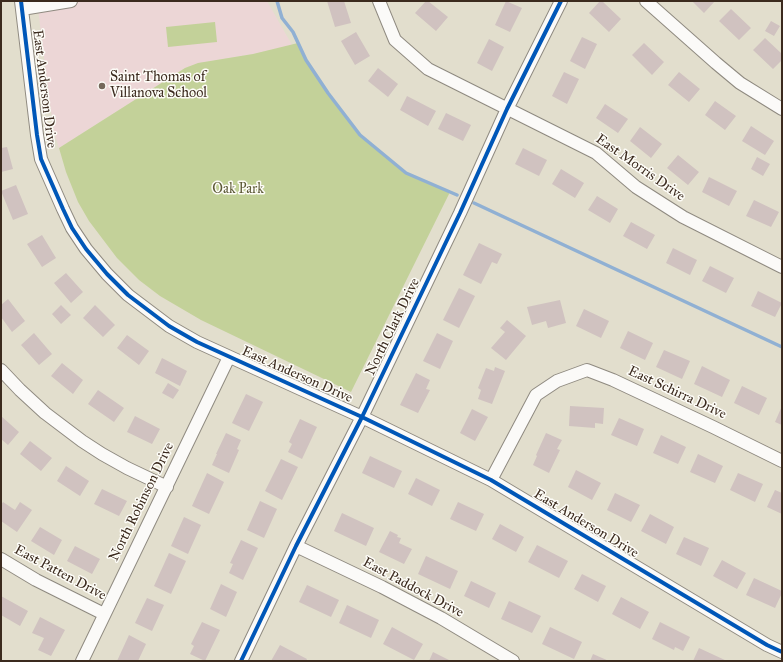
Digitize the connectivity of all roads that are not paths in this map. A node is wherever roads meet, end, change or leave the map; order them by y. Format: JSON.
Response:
{"nodes":[{"id":1,"x":71,"y":1,"type":"edge"},
{"id":2,"x":379,"y":1,"type":"edge"},
{"id":3,"x":561,"y":1,"type":"edge"},
{"id":4,"x":646,"y":1,"type":"edge"},
{"id":5,"x":22,"y":5,"type":"edge"},
{"id":6,"x":507,"y":109,"type":"junction"},
{"id":7,"x":782,"y":109,"type":"edge"},
{"id":8,"x":782,"y":266,"type":"edge"},
{"id":9,"x":229,"y":357,"type":"junction"},
{"id":10,"x":1,"y":370,"type":"edge"},
{"id":11,"x":362,"y":417,"type":"junction"},
{"id":12,"x":782,"y":461,"type":"edge"},
{"id":13,"x":491,"y":480,"type":"junction"},
{"id":14,"x":167,"y":487,"type":"junction"},
{"id":15,"x":296,"y":546,"type":"junction"},
{"id":16,"x":1,"y":559,"type":"edge"},
{"id":17,"x":104,"y":614,"type":"junction"},
{"id":18,"x":782,"y":652,"type":"edge"},
{"id":19,"x":82,"y":661,"type":"edge"},
{"id":20,"x":241,"y":661,"type":"edge"},
{"id":21,"x":513,"y":661,"type":"edge"}],
"edges":[{"from":1,"to":5,"type":"street"},
{"from":2,"to":6,"type":"street","name":"East Morris Drive"},
{"from":3,"to":6,"type":"street","name":"North Clark Drive"},
{"from":4,"to":7,"type":"street"},
{"from":5,"to":9,"type":"street","name":"East Anderson Drive"},
{"from":6,"to":8,"type":"street","name":"East Morris Drive"},
{"from":6,"to":11,"type":"street","name":"North Clark Drive"},
{"from":9,"to":11,"type":"street","name":"East Anderson Drive"},
{"from":9,"to":14,"type":"street","name":"North Robinson Drive"},
{"from":10,"to":14,"type":"street"},
{"from":11,"to":13,"type":"street","name":"East Anderson Drive"},
{"from":11,"to":15,"type":"street","name":"North Clark Drive"},
{"from":12,"to":13,"type":"street","name":"East Schirra Drive"},
{"from":13,"to":18,"type":"street","name":"East Anderson Drive"},
{"from":14,"to":17,"type":"street","name":"North Robinson Drive"},
{"from":15,"to":20,"type":"street","name":"North Clark Drive"},
{"from":15,"to":21,"type":"street","name":"East Paddock Drive"},
{"from":16,"to":17,"type":"street","name":"East Patten Drive"},
{"from":17,"to":19,"type":"street","name":"North Robinson Drive"}]}
